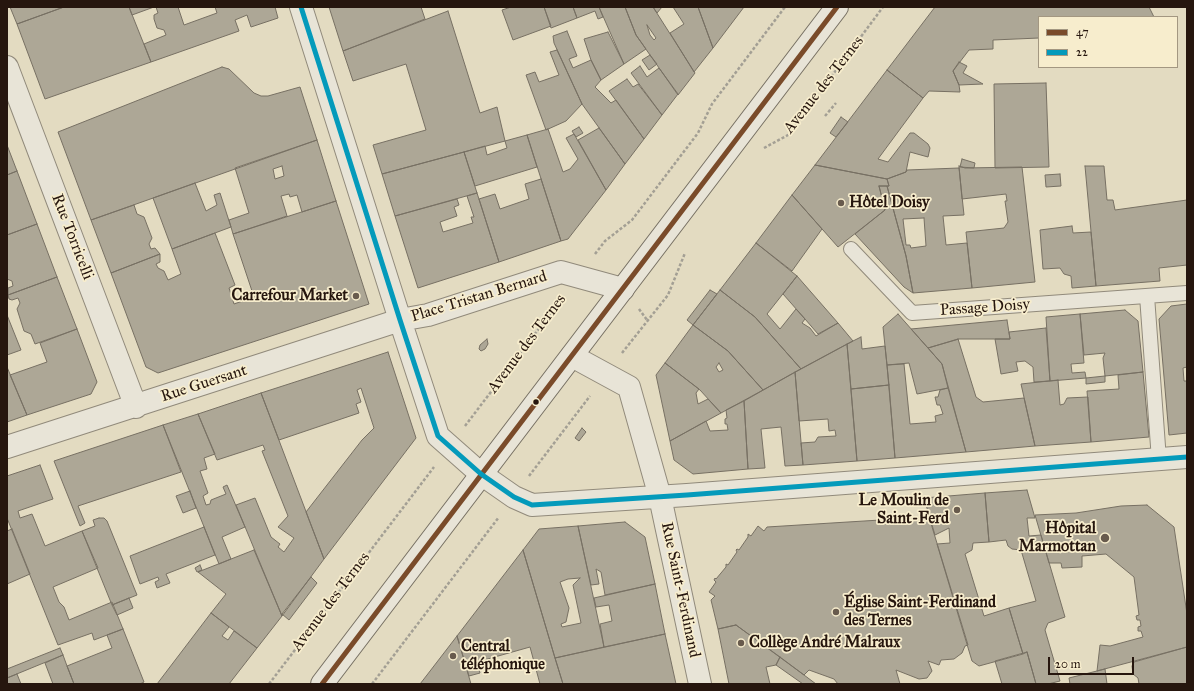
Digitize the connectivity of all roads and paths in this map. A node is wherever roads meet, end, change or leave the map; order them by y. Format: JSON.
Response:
{"nodes":[{"id":1,"x":302,"y":7,"type":"edge"},
{"id":2,"x":785,"y":7,"type":"edge"},
{"id":3,"x":837,"y":7,"type":"edge"},
{"id":4,"x":883,"y":7,"type":"edge"},
{"id":5,"x":7,"y":67,"type":"edge"},
{"id":6,"x":836,"y":103,"type":"dead end"},
{"id":7,"x":826,"y":116,"type":"dead end"},
{"id":8,"x":759,"y":151,"type":"dead end"},
{"id":9,"x":851,"y":249,"type":"dead end"},
{"id":10,"x":685,"y":252,"type":"dead end"},
{"id":11,"x":578,"y":278,"type":"junction"},
{"id":12,"x":623,"y":289,"type":"junction"},
{"id":13,"x":1187,"y":293,"type":"edge"},
{"id":14,"x":668,"y":294,"type":"dead end"},
{"id":15,"x":1147,"y":296,"type":"junction"},
{"id":16,"x":400,"y":320,"type":"junction"},
{"id":17,"x":572,"y":356,"type":"junction"},
{"id":18,"x":136,"y":407,"type":"junction"},
{"id":19,"x":7,"y":447,"type":"edge"},
{"id":20,"x":449,"y":447,"type":"junction"},
{"id":21,"x":1187,"y":458,"type":"edge"},
{"id":22,"x":1159,"y":460,"type":"junction"},
{"id":23,"x":482,"y":474,"type":"junction"},
{"id":24,"x":660,"y":497,"type":"junction"},
{"id":25,"x":269,"y":684,"type":"edge"},
{"id":26,"x":322,"y":684,"type":"edge"},
{"id":27,"x":700,"y":684,"type":"edge"}],
"edges":[{"from":1,"to":16,"type":"street"},
{"from":2,"to":11,"type":"path","name":"Avenue des Ternes"},
{"from":3,"to":12,"type":"street"},
{"from":4,"to":8,"type":"path","name":"Avenue des Ternes"},
{"from":5,"to":18,"type":"street","name":"Rue Torricelli"},
{"from":6,"to":7,"type":"path"},
{"from":9,"to":15,"type":"lane","name":"Passage Doisy"},
{"from":10,"to":14,"type":"path"},
{"from":11,"to":12,"type":"street","name":"Place Tristan Bernard"},
{"from":11,"to":16,"type":"street","name":"Place Tristan Bernard"},
{"from":11,"to":20,"type":"path","name":"Avenue des Ternes"},
{"from":12,"to":17,"type":"street"},
{"from":13,"to":15,"type":"lane","name":"Passage Doisy"},
{"from":15,"to":22,"type":"lane"},
{"from":16,"to":18,"type":"street","name":"Rue Guersant"},
{"from":16,"to":20,"type":"street","name":"Place Tristan Bernard"},
{"from":17,"to":23,"type":"street"},
{"from":17,"to":24,"type":"street"},
{"from":18,"to":19,"type":"street","name":"Rue Guersant"},
{"from":20,"to":23,"type":"street","name":"Place Tristan Bernard"},
{"from":20,"to":25,"type":"path","name":"Avenue des Ternes"},
{"from":21,"to":22,"type":"street","name":"Place Tristan Bernard"},
{"from":22,"to":24,"type":"street","name":"Place Tristan Bernard"},
{"from":23,"to":24,"type":"street","name":"Place Tristan Bernard"},
{"from":23,"to":26,"type":"street"},
{"from":24,"to":27,"type":"street","name":"Rue Saint-Ferdinand"}]}
